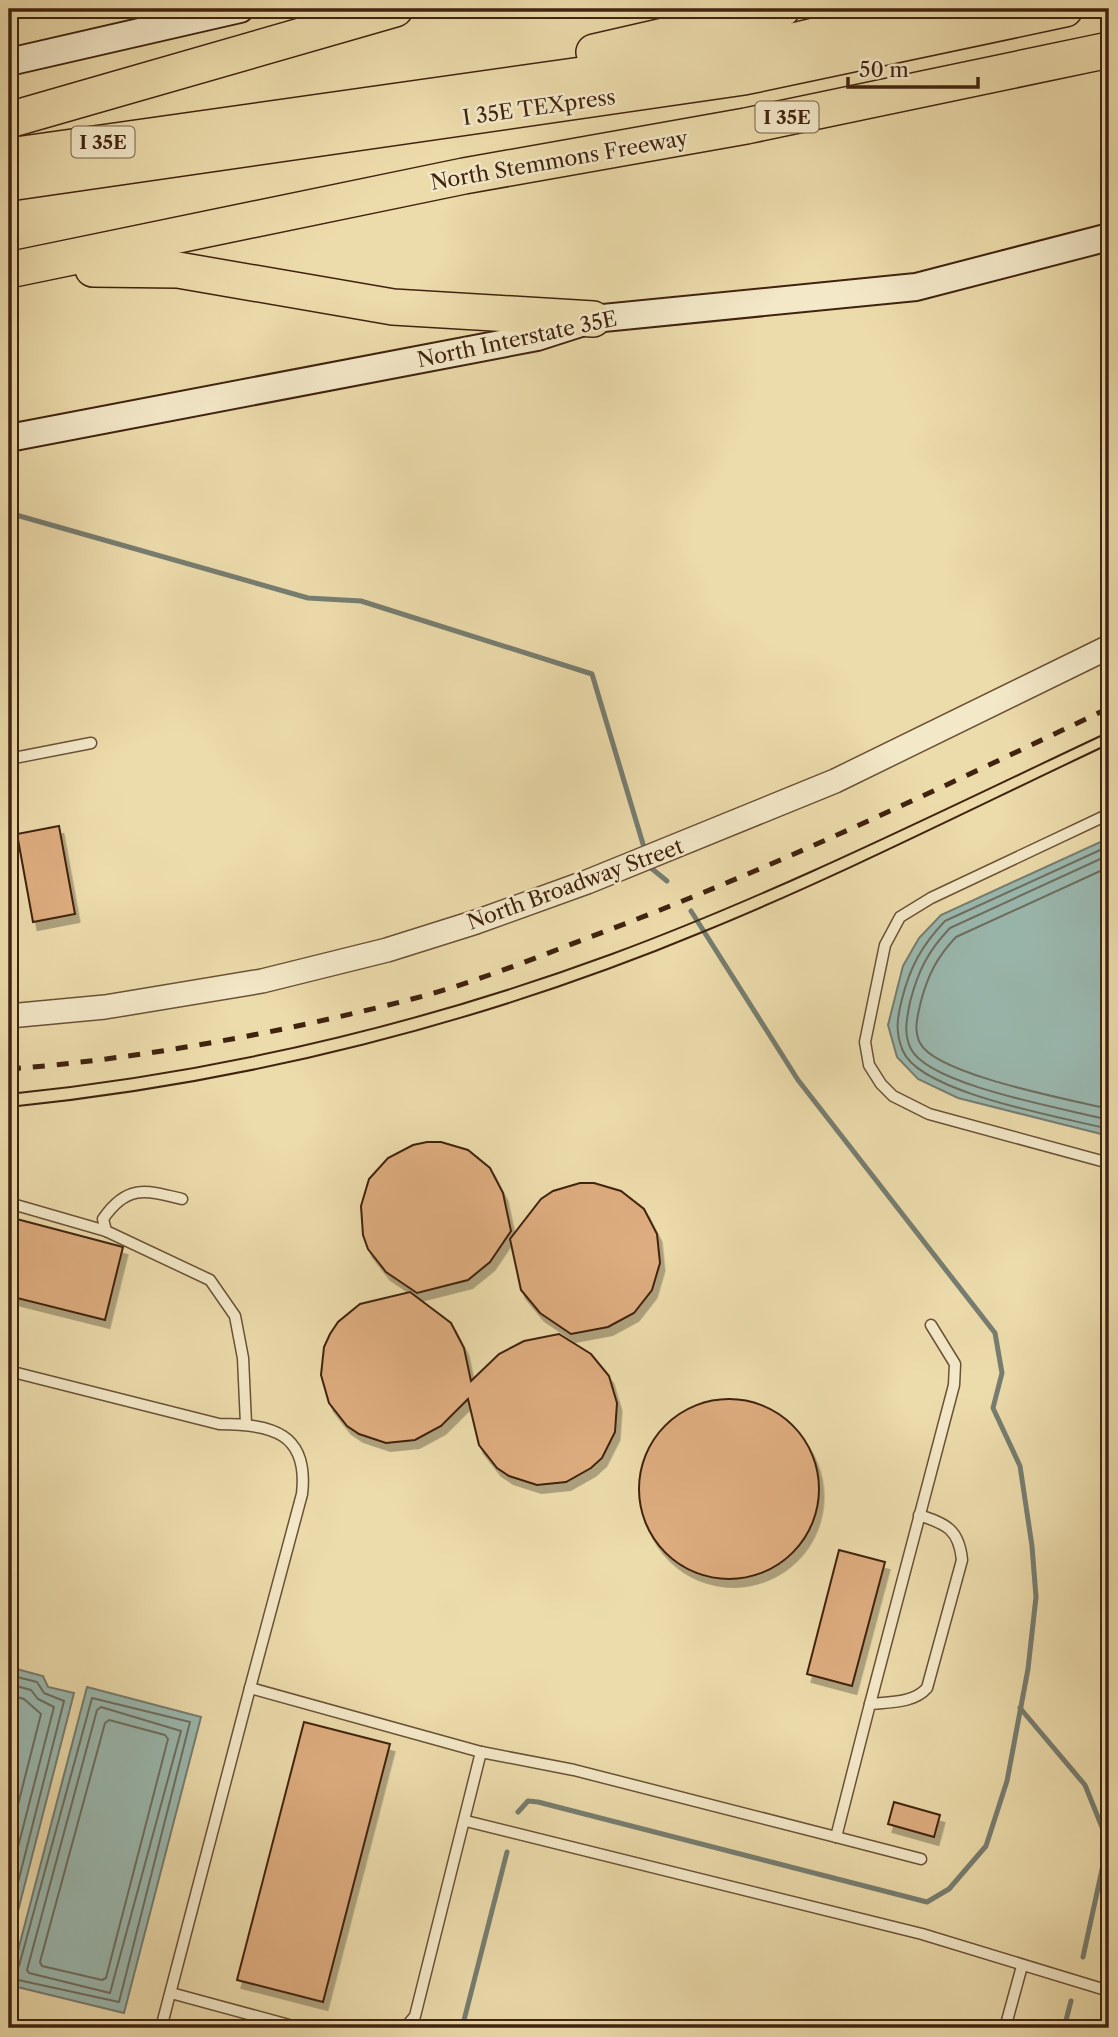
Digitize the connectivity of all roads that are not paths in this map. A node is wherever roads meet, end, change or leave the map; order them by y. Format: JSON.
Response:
{"nodes":[{"id":1,"x":240,"y":9,"type":"edge"},
{"id":2,"x":395,"y":9,"type":"edge"},
{"id":3,"x":782,"y":9,"type":"edge"},
{"id":4,"x":928,"y":9,"type":"edge"},
{"id":5,"x":1065,"y":9,"type":"edge"},
{"id":6,"x":1109,"y":50,"type":"edge"},
{"id":7,"x":9,"y":62,"type":"edge"},
{"id":8,"x":424,"y":96,"type":"junction"},
{"id":9,"x":9,"y":120,"type":"edge"},
{"id":10,"x":9,"y":156,"type":"edge"},
{"id":11,"x":9,"y":183,"type":"edge"},
{"id":12,"x":1109,"y":237,"type":"edge"},
{"id":13,"x":18,"y":269,"type":"edge"},
{"id":14,"x":593,"y":319,"type":"junction"},
{"id":15,"x":9,"y":438,"type":"edge"},
{"id":16,"x":1109,"y":647,"type":"edge"},
{"id":17,"x":92,"y":743,"type":"dead end"},
{"id":18,"x":9,"y":759,"type":"edge"},
{"id":19,"x":1109,"y":814,"type":"edge"},
{"id":20,"x":9,"y":1014,"type":"edge"},
{"id":21,"x":1109,"y":1163,"type":"edge"},
{"id":22,"x":182,"y":1199,"type":"dead end"},
{"id":23,"x":9,"y":1203,"type":"edge"},
{"id":24,"x":106,"y":1231,"type":"junction"},
{"id":25,"x":931,"y":1325,"type":"dead end"},
{"id":26,"x":9,"y":1371,"type":"edge"},
{"id":27,"x":246,"y":1424,"type":"junction"},
{"id":28,"x":919,"y":1515,"type":"junction"},
{"id":29,"x":250,"y":1688,"type":"junction"},
{"id":30,"x":870,"y":1704,"type":"junction"},
{"id":31,"x":481,"y":1752,"type":"junction"},
{"id":32,"x":466,"y":1821,"type":"junction"},
{"id":33,"x":836,"y":1837,"type":"junction"},
{"id":34,"x":921,"y":1859,"type":"dead end"},
{"id":35,"x":1022,"y":1966,"type":"junction"},
{"id":36,"x":1109,"y":1991,"type":"edge"},
{"id":37,"x":171,"y":1993,"type":"junction"},
{"id":38,"x":161,"y":2028,"type":"edge"},
{"id":39,"x":300,"y":2028,"type":"edge"},
{"id":40,"x":405,"y":2028,"type":"edge"},
{"id":41,"x":1005,"y":2028,"type":"edge"}],
"edges":[{"from":1,"to":7,"type":"main road"},
{"from":2,"to":9,"type":"highway"},
{"from":3,"to":8,"type":"highway"},
{"from":4,"to":8,"type":"highway","number":"I 35E"},
{"from":5,"to":11,"type":"highway","name":"I 35E TEXpress"},
{"from":6,"to":13,"type":"highway","name":"North Stemmons Freeway","number":"I 35E"},
{"from":8,"to":10,"type":"highway","number":"I 35E"},
{"from":12,"to":14,"type":"main road","name":"North Interstate 35E"},
{"from":13,"to":14,"type":"highway"},
{"from":14,"to":15,"type":"main road","name":"North Interstate 35E"},
{"from":16,"to":20,"type":"street","name":"North Broadway Street"},
{"from":17,"to":18,"type":"lane"},
{"from":19,"to":21,"type":"lane"},
{"from":22,"to":24,"type":"lane"},
{"from":23,"to":24,"type":"lane"},
{"from":24,"to":27,"type":"lane"},
{"from":25,"to":28,"type":"lane"},
{"from":26,"to":27,"type":"lane"},
{"from":27,"to":29,"type":"lane"},
{"from":28,"to":30,"type":"lane"},
{"from":28,"to":30,"type":"lane"},
{"from":29,"to":31,"type":"lane"},
{"from":29,"to":37,"type":"lane"},
{"from":30,"to":33,"type":"lane"},
{"from":31,"to":32,"type":"lane"},
{"from":31,"to":33,"type":"lane"},
{"from":32,"to":35,"type":"lane"},
{"from":32,"to":40,"type":"lane"},
{"from":33,"to":34,"type":"lane"},
{"from":35,"to":36,"type":"lane"},
{"from":35,"to":41,"type":"lane"},
{"from":37,"to":38,"type":"lane"},
{"from":37,"to":39,"type":"lane"}]}
